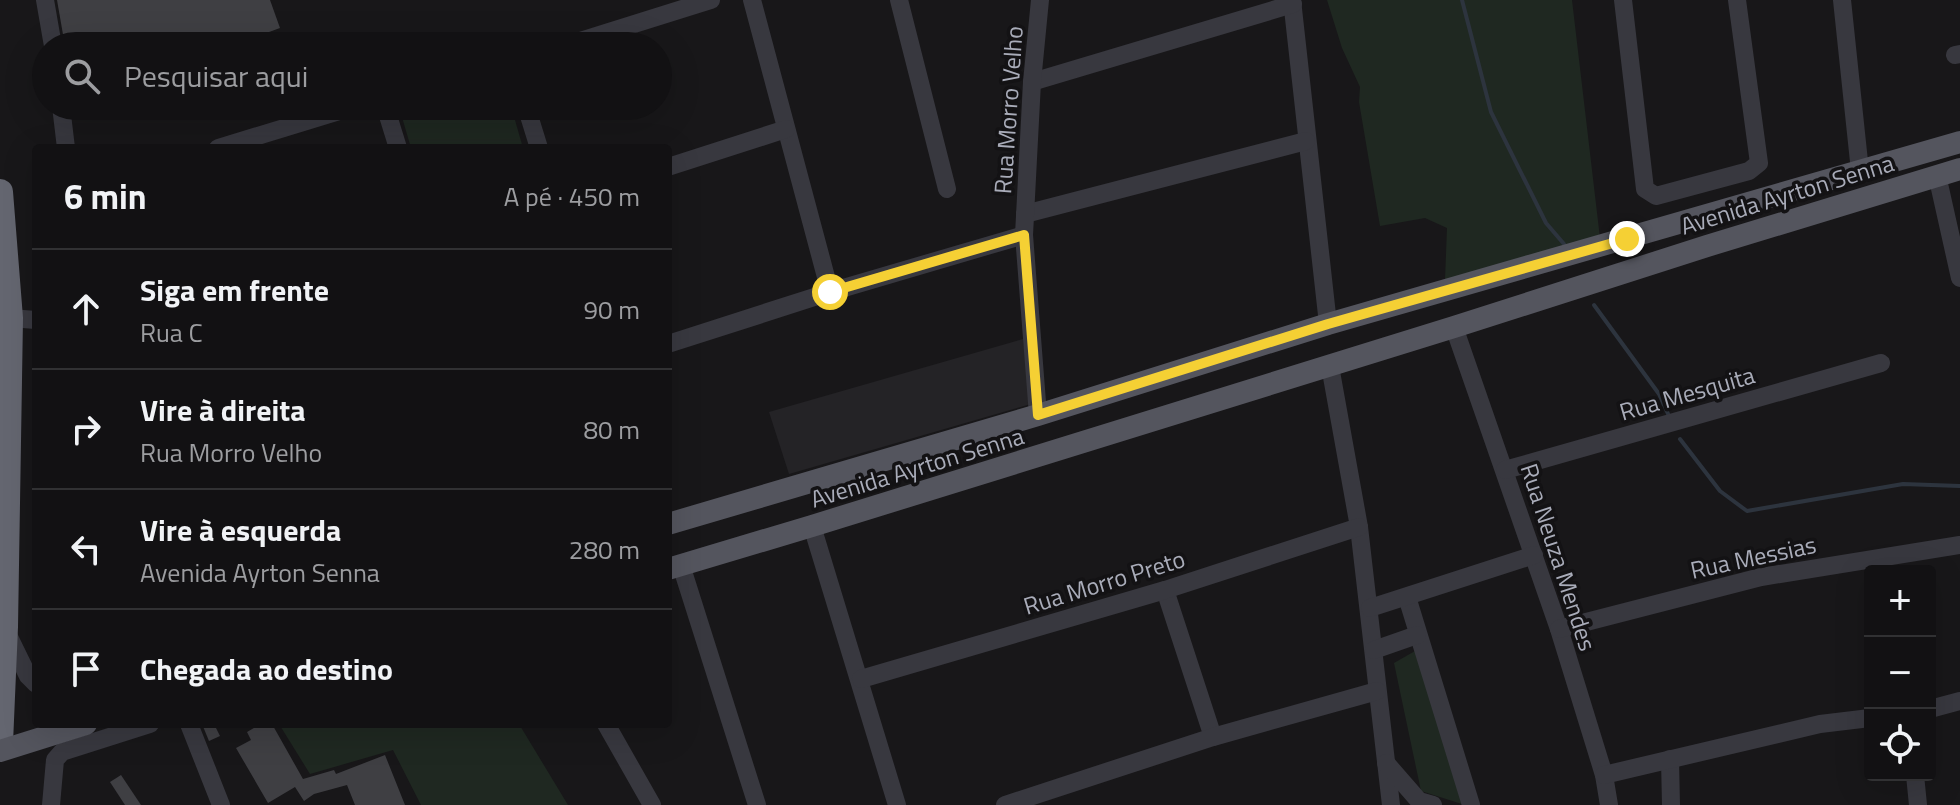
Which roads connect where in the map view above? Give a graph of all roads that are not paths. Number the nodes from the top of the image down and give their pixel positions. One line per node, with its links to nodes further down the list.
1 (45, 0): 10 (street)
2 (711, 0): 11 (street)
3 (752, 0): 17 (street)
4 (899, 0): 28 (street)
5 (1040, 0): 12 (street, Rua Morro Velho)
6 (1623, 0): 30 (street)
7 (1737, 0): 30 (street)
8 (1842, 0): 26 (street)
9 (1293, 2): 12 (street); 18 (street)
10 (51, 32)
11 (609, 32)
12 (1032, 82): 31 (street, Rua Morro Velho)
13 (63, 120): 20 (street)
14 (310, 120): 21 (street)
15 (389, 120): 22 (street)
16 (530, 120): 23 (street)
17 (786, 129): 24 (street); 35 (street)
18 (1306, 141): 31 (street); 38 (street)
19 (1960, 142): 26 (main road, Avenida Ayrton Senna)
20 (66, 144)
21 (231, 144)
22 (397, 144)
23 (538, 144)
24 (672, 166)
25 (1960, 169): 27 (main road, Avenida Ayrton Senna)
26 (1860, 171): 32 (main road, Avenida Ayrton Senna)
27 (1937, 175): 34 (street); 39 (main road, Avenida Ayrton Senna)
28 (947, 189)
29 (0, 192): 36 (highway)
30 (1670, 193): 32 (street)
31 (1025, 214): 33 (street, Rua Morro Velho)
32 (1677, 223): 38 (main road, Avenida Ayrton Senna)
33 (1024, 235): 35 (street); 43 (street, Rua Morro Velho)
34 (1960, 278)
35 (830, 292): 40 (street)
36 (10, 318): 37 (street); 56 (highway)
37 (32, 320)
38 (1328, 324): 43 (main road, Avenida Ayrton Senna)
39 (1454, 327): 42 (main road, Avenida Ayrton Senna); 44 (street, Rua Neuza Mendes)
40 (672, 343)
41 (1881, 363): 44 (street, Rua Mesquita)
42 (1330, 366): 46 (main road, Avenida Ayrton Senna); 47 (street)
43 (1038, 415): 45 (main road, Avenida Ayrton Senna)
44 (1505, 470): 49 (street, Rua Neuza Mendes)
45 (672, 523)
46 (812, 526): 50 (main road, Avenida Ayrton Senna); 58 (street)
47 (1359, 527): 51 (street, Rua Morro Preto); 53 (street)
48 (1960, 545): 54 (street, Rua Messias)
49 (1534, 555): 52 (street); 54 (street, Rua Neuza Mendes)
50 (674, 567): 80 (street)
51 (1165, 590): 58 (street, Rua Morro Preto); 69 (street)
52 (1407, 597): 53 (street); 55 (street)
53 (1370, 608): 57 (street)
54 (1559, 629): 74 (street, Rua Neuza Mendes)
55 (1417, 635): 57 (street); 84 (street)
56 (2, 636): 59 (street); 70 (highway)
57 (1374, 650): 60 (street)
58 (861, 679): 81 (street)
59 (32, 680)
60 (1377, 691): 69 (street); 73 (street)
61 (1960, 701): 62 (street)
62 (1936, 707)
63 (1864, 719): 72 (street)
64 (66, 728): 68 (street)
65 (125, 728): 68 (street)
66 (191, 728): 78 (street)
67 (608, 728): 79 (street)
68 (82, 735): 71 (main road, bridge); 76 (street)
69 (1213, 737): 82 (street)
70 (0, 743)
71 (0, 751)
72 (1670, 759): 74 (street); 86 (street)
73 (1385, 762): 77 (street); 83 (street)
74 (1604, 775): 85 (street, Rua Neuza Mendes)
75 (1916, 781): 87 (street)
76 (54, 802)
77 (1421, 804)
78 (221, 805)
79 (652, 805)
80 (757, 805)
81 (897, 805)
82 (1005, 805)
83 (1391, 805)
84 (1471, 805)
85 (1609, 805)
86 (1671, 805)
87 (1918, 805)

